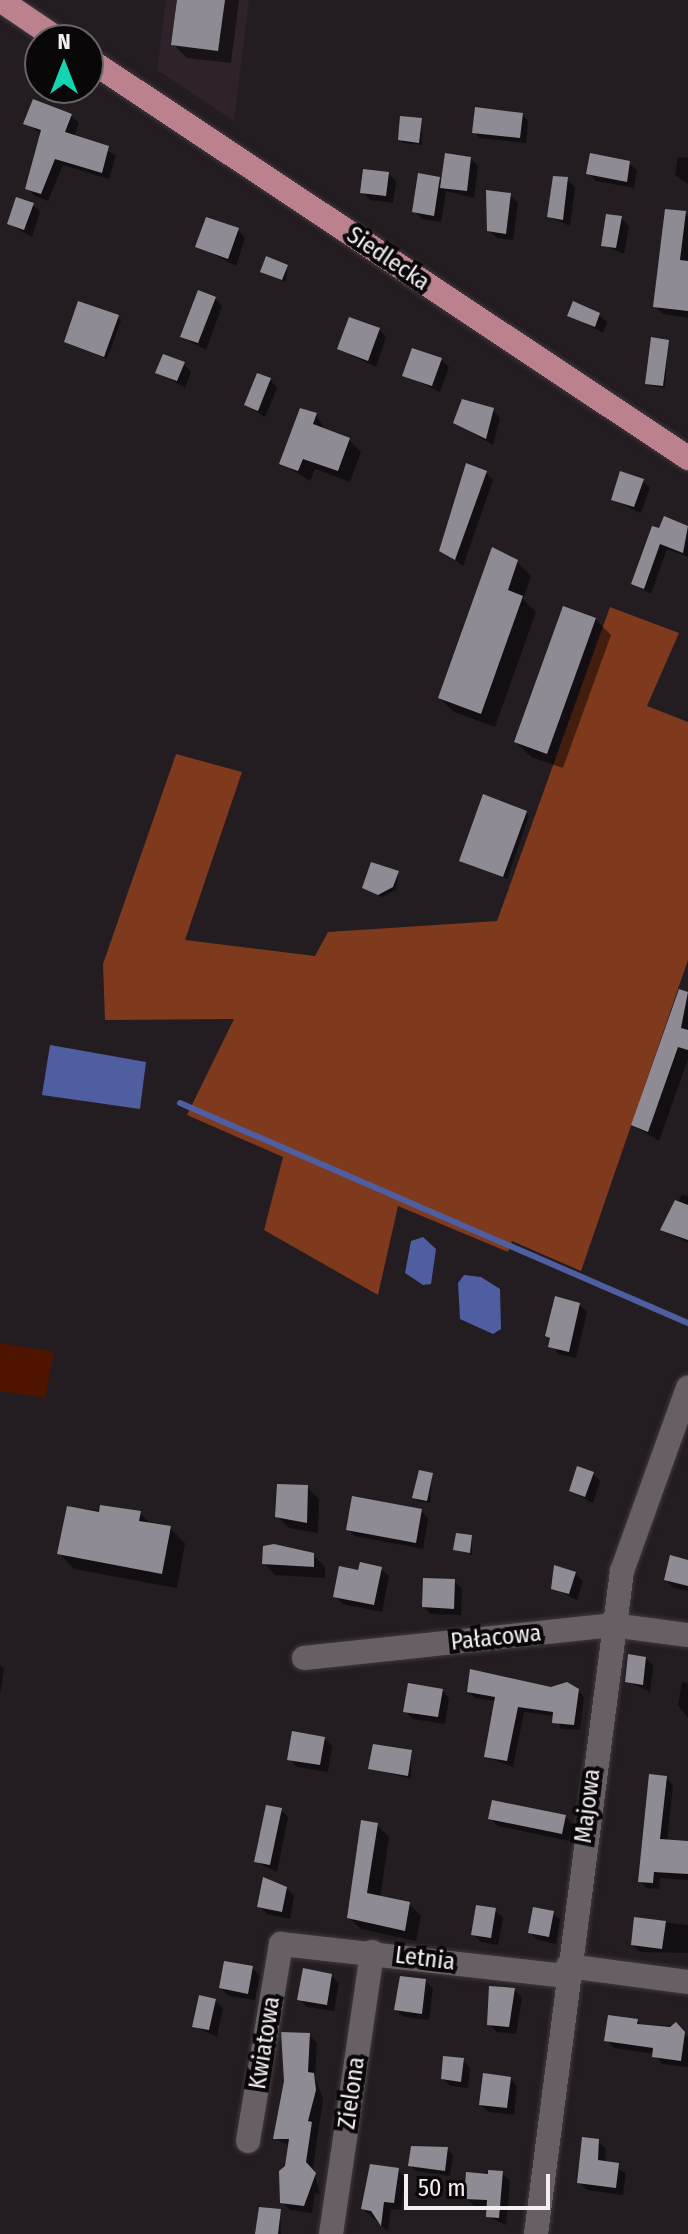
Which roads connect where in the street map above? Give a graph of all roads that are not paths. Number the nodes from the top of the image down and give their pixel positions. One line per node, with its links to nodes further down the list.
1 (0, 0): 2 (main road)
2 (35, 24)
3 (104, 70): 4 (main road, Siedlecka)
4 (688, 458)
5 (688, 1388): 6 (street, Majowa)
6 (612, 1625): 7 (street, Pałacowa); 8 (street, Pałacowa); 11 (street, Majowa)
7 (688, 1635)
8 (304, 1658)
9 (281, 1944): 10 (street, Letnia); 13 (street, Kwiatowa)
10 (372, 1952): 11 (street, Letnia); 15 (street, Zielona)
11 (568, 1971): 12 (street, Letnia); 14 (street, Majowa)
12 (688, 1982)
13 (248, 2141)
14 (543, 2233)
15 (331, 2234)

